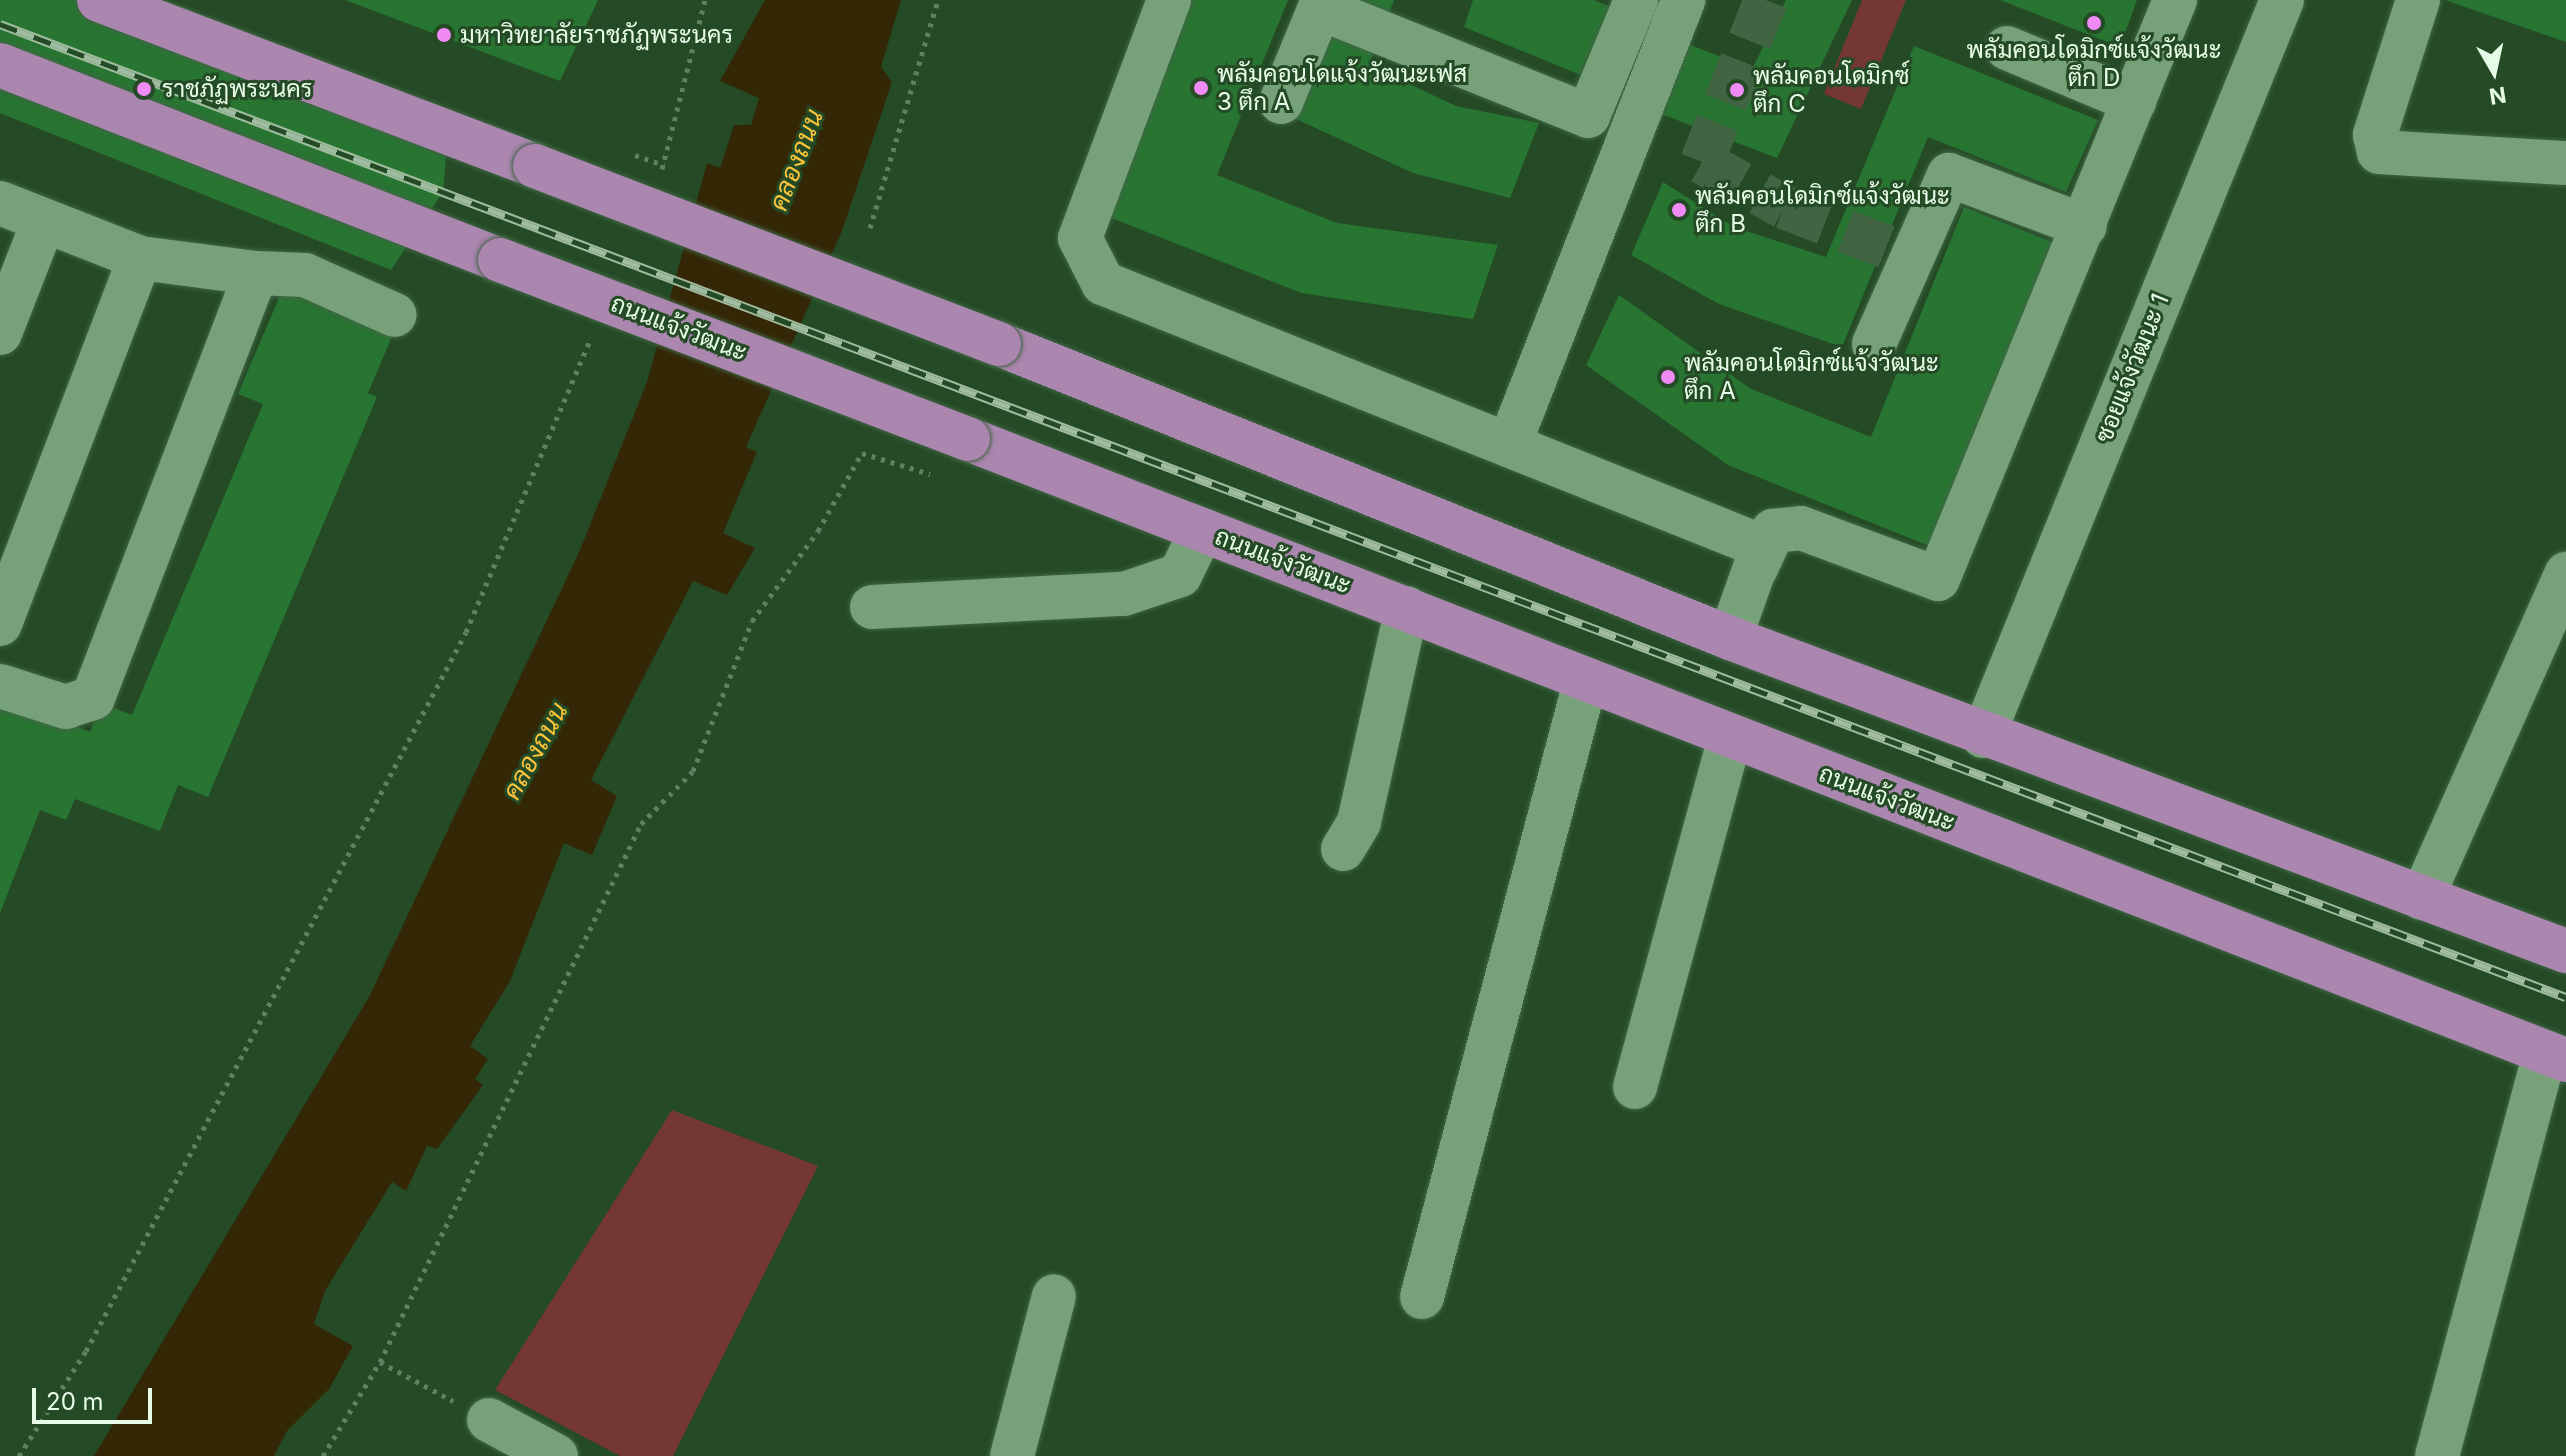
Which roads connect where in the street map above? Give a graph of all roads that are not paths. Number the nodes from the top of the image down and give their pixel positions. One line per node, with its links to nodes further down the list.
1 (99, 0): 29 (main road, bridge)
2 (1169, 0): 22 (street)
3 (1636, 0): 8 (street)
4 (1683, 0): 22 (street)
5 (2175, 0): 11 (street)
6 (2282, 0): 32 (street, ซอยแจ้งวัฒนะ 1)
7 (2418, 0): 13 (street)
8 (1321, 4): 12 (street)
9 (2007, 48): 11 (street)
10 (0, 65): 23 (main road, ถนนแจ้งวัฒนะ, bridge)
11 (2134, 101): 16 (street)
12 (1281, 102)
13 (2566, 163)
14 (0, 203): 15 (street)
15 (44, 220): 17 (street); 20 (street)
16 (2085, 226): 21 (street); 24 (street)
17 (140, 258): 18 (street); 28 (street)
18 (256, 273): 19 (street); 31 (street)
19 (395, 315)
20 (0, 333)
21 (1874, 344)
22 (1509, 445): 24 (street)
23 (1202, 530): 26 (street); 27 (main road, ถนนแจ้งวัฒนะ)
24 (1756, 568): 29 (street)
25 (2566, 574): 35 (street)
26 (872, 607)
27 (1407, 608): 30 (main road, ถนนแจ้งวัฒนะ); 34 (street)
28 (0, 624)
29 (1730, 638): 32 (main road)
30 (1586, 679): 33 (main road, ถนนแจ้งวัฒนะ); 40 (street)
31 (0, 686)
32 (1983, 736): 35 (main road)
33 (1730, 737): 37 (main road, ถนนแจ้งวัฒนะ); 38 (street)
34 (1343, 849)
35 (2422, 898): 36 (main road)
36 (2566, 951)
37 (2556, 1056): 44 (street)
38 (1635, 1087)
39 (1054, 1296): 43 (street)
40 (1422, 1297)
41 (489, 1420): 42 (street)
42 (556, 1456)
43 (1012, 1456)
44 (2437, 1456)

